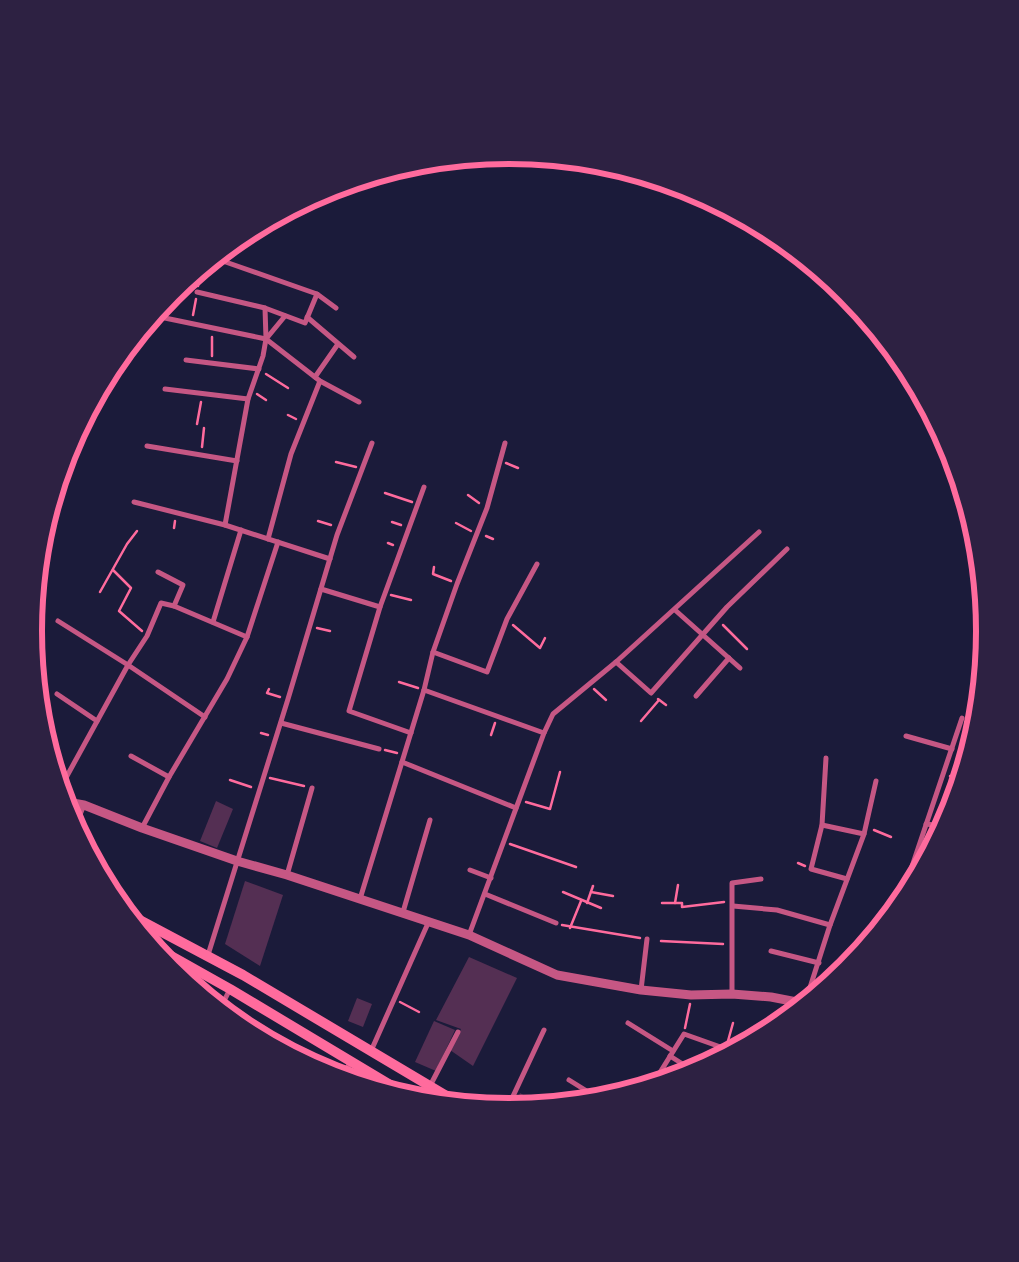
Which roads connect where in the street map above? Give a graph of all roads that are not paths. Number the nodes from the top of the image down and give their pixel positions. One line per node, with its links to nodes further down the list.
1 (224, 262): 3 (street)
2 (197, 292): 4 (street)
3 (317, 294): 5 (street); 7 (street)
4 (265, 308): 6 (street); 9 (street)
5 (336, 308)
6 (285, 316): 7 (street); 9 (street)
7 (308, 316): 10 (street)
8 (163, 318): 9 (street)
9 (266, 339): 13 (street); 14 (street)
10 (338, 344): 11 (street); 14 (street)
11 (354, 357)
12 (186, 360): 13 (street)
13 (258, 369): 17 (street)
14 (315, 377): 15 (street)
15 (320, 381): 18 (street); 28 (street)
16 (165, 389): 17 (street)
17 (248, 399): 22 (street)
18 (359, 402)
19 (372, 443): 31 (street)
20 (505, 443): 42 (street)
21 (146, 446): 22 (street)
22 (237, 461): 25 (street)
23 (424, 487): 36 (street)
24 (134, 502): 25 (street)
25 (225, 525): 26 (street)
26 (241, 530): 28 (street); 39 (street)
27 (759, 532): 37 (street)
28 (268, 539): 29 (street)
29 (278, 542): 31 (street); 41 (street)
30 (787, 549): 40 (street)
31 (330, 559): 34 (street)
32 (537, 564): 42 (street)
33 (158, 572): 35 (street)
34 (321, 589): 36 (street); 53 (street)
35 (174, 606): 39 (street); 45 (street)
36 (380, 607): 54 (street)
37 (675, 610): 40 (street); 44 (street)
38 (58, 622): 45 (street)
39 (212, 622): 41 (street)
40 (703, 634): 43 (street); 44 (street)
41 (247, 637): 50 (street)
42 (433, 652): 47 (street)
43 (729, 658): 46 (street); 49 (street)
44 (616, 662): 55 (street)
45 (128, 666): 50 (street); 52 (street)
46 (740, 668)
47 (424, 690): 54 (street); 55 (street)
48 (57, 694): 52 (street)
49 (696, 696)
50 (205, 717): 62 (street)
51 (962, 718): 58 (street)
52 (97, 721): 63 (street)
53 (281, 723): 57 (street); 76 (street)
54 (411, 733): 61 (street)
55 (544, 734): 68 (street)
56 (906, 736): 58 (street)
57 (379, 749)
58 (952, 749): 71 (street)
59 (131, 756): 62 (street)
60 (826, 758): 72 (street)
61 (402, 762): 68 (street); 84 (street)
62 (169, 777): 74 (street)
63 (66, 778)
64 (876, 781): 75 (street)
65 (312, 788): 79 (street)
66 (76, 804): 67 (street)
67 (84, 805): 69 (street); 74 (street)
68 (516, 808): 80 (street)
69 (80, 814)
70 (430, 820): 86 (street)
71 (926, 824): 73 (street); 78 (street)
72 (822, 825): 75 (street); 82 (street)
73 (934, 825)
74 (142, 828): 76 (street)
75 (864, 834): 82 (street)
76 (237, 861): 79 (street); 94 (street)
77 (470, 870): 80 (street)
78 (911, 870)
79 (287, 875): 84 (street)
80 (491, 878): 83 (street)
81 (761, 879): 85 (street)
82 (847, 879): 90 (street)
83 (485, 894): 89 (street); 91 (street)
84 (360, 900): 86 (street)
85 (733, 904): 90 (street); 100 (street)
86 (403, 912): 87 (street)
87 (429, 922): 91 (street); 107 (street)
88 (145, 923): 94 (main road)
89 (556, 923)
90 (830, 925): 96 (street)
91 (469, 935): 99 (street)
92 (647, 939): 99 (street)
93 (771, 951): 96 (street)
94 (208, 955): 107 (main road)
95 (177, 959): 97 (main road)
96 (819, 962): 98 (street)
97 (230, 988): 101 (street); 109 (main road)
98 (810, 988)
99 (641, 990): 100 (street)
100 (732, 994): 102 (street)
101 (224, 1000)
102 (794, 1001)
103 (628, 1023): 108 (street)
104 (544, 1030): 118 (street)
105 (458, 1032): 115 (street)
106 (721, 1047): 108 (street)
107 (371, 1051): 115 (main road)
108 (672, 1054): 110 (street); 112 (street)
109 (351, 1061): 111 (street); 113 (main road)
110 (684, 1064)
111 (347, 1068)
112 (660, 1073)
113 (382, 1080)
114 (569, 1080): 116 (street)
115 (430, 1087): 117 (main road)
116 (587, 1091)
117 (440, 1093)
118 (512, 1098)

